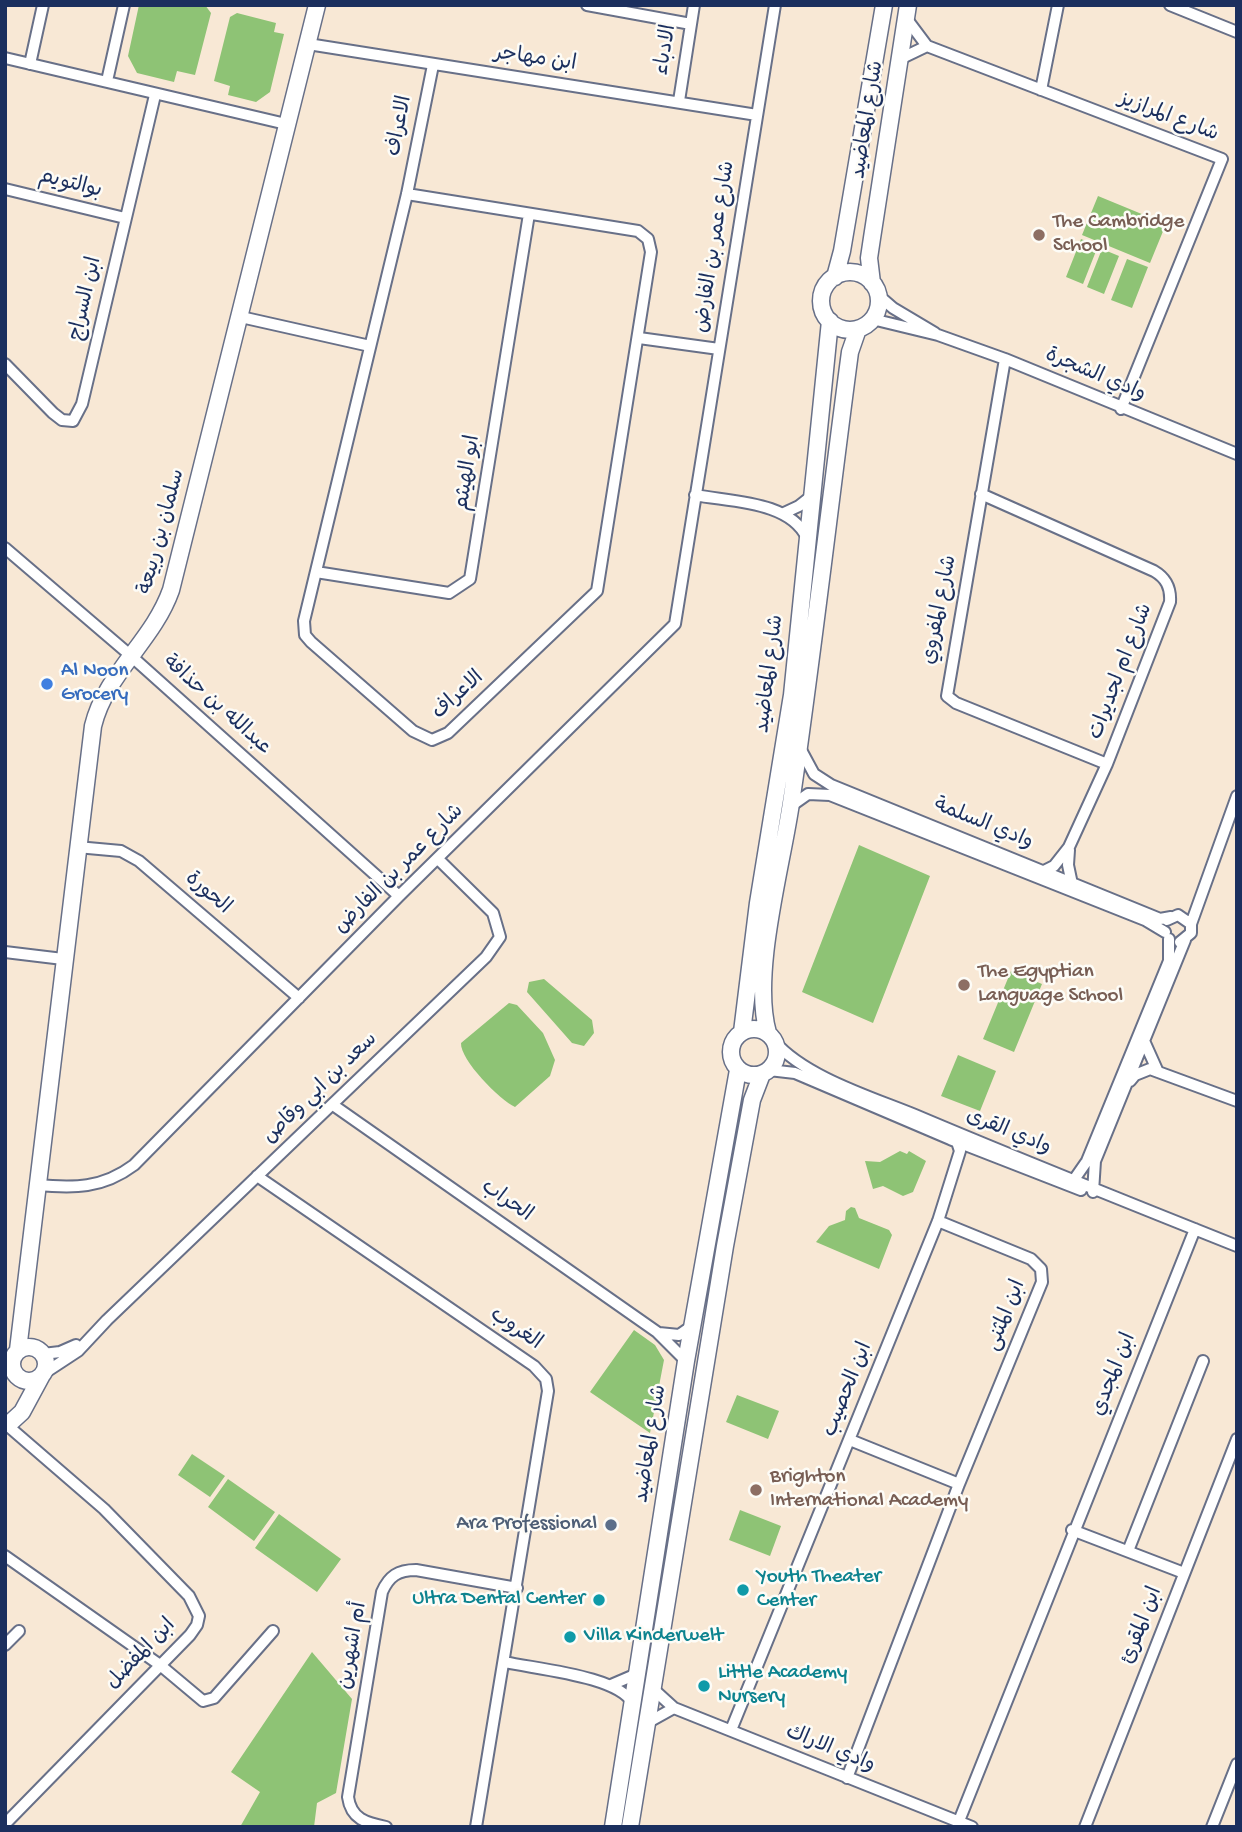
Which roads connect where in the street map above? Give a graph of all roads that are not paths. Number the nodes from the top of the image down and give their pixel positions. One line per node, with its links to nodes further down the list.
1 (43, 5): 17 (street)
2 (124, 5): 19 (street)
3 (317, 5): 13 (street, سلمان بن ربيعة)
4 (587, 5): 11 (street)
5 (694, 5): 11 (street, الادباء)
6 (775, 5): 23 (street, شارع عمر بن الفارض)
7 (884, 5): 29 (street, شارع المعاضيد)
8 (1058, 5): 20 (street)
9 (1170, 5): 12 (street)
10 (907, 11): 14 (street); 16 (street, شارع المعاضيد)
11 (691, 24): 22 (street, الادباء)
12 (1237, 32)
13 (308, 44): 18 (street, ابن مهاجر); 24 (street, سلمان بن ربيعة)
14 (927, 46): 16 (street); 20 (street, شارع المرازيز)
15 (5, 58): 17 (street)
16 (900, 59): 30 (street, شارع المعاضيد)
17 (30, 64): 19 (street)
18 (433, 65): 22 (street, ابن مهاجر); 26 (street, الاعراف)
19 (107, 81): 21 (street)
20 (1041, 90): 41 (street, شارع المرازيز)
21 (155, 95): 24 (street); 28 (street, ابن السراج)
22 (679, 101): 23 (street, ابن مهاجر)
23 (757, 115): 38 (street, شارع عمر بن الفارض)
24 (286, 124): 31 (street, سلمان بن ربيعة)
25 (5, 188): 28 (street, بوالتويم)
26 (407, 194): 27 (street, الاعراف); 37 (street, الاعراف)
27 (529, 214): 36 (street, الاعراف); 49 (street, ابو الهيثم)
28 (125, 218): 40 (street, ابن السراج)
29 (835, 276): 30 (street); 33 (street)
30 (875, 289): 32 (street); 35 (street, وادي الشجرة)
31 (241, 317): 37 (street); 50 (street, سلمان بن ربيعة)
32 (872, 319): 34 (street); 35 (street, وادي الشجرة)
33 (830, 321): 34 (street); 45 (street, شارع المعاضيد)
34 (858, 329): 51 (street, شارع المعاضيد)
35 (938, 335): 39 (street, وادي الشجرة)
36 (639, 338): 38 (street); 49 (street, الاعراف)
37 (370, 346): 49 (street, الاعراف)
38 (719, 349): 44 (street, شارع عمر بن الفارض)
39 (1005, 359): 41 (street, وادي الشجرة); 43 (street, شارع المفروي)
40 (5, 364)
41 (1122, 409): 42 (street, وادي الشجرة)
42 (1237, 454)
43 (981, 494): 52 (street, شارع المفروي); 52 (street, شارع ام لجديرات)
44 (695, 495): 46 (street); 57 (street, شارع عمر بن الفارض)
45 (813, 495): 46 (street); 47 (street, شارع المعاضيد)
46 (784, 513): 47 (street)
47 (808, 540): 69 (street, شارع المعاضيد)
48 (5, 548): 50 (street, عبدالله بن حذافة)
49 (316, 572)
50 (130, 655): 55 (street, سلمان بن ربيعة); 61 (street, عبدالله بن حذافة)
51 (799, 744): 54 (street, شارع المعاضيد); 59 (street, وادي السلمة)
52 (1107, 764): 56 (street, شارع ام لجديرات)
53 (1237, 796): 58 (street)
54 (791, 806): 64 (street, وادي السلمة); 70 (street, شارع المعاضيد)
55 (77, 847): 67 (street, سلمان بن ربيعة); 68 (street, الحورة)
56 (1069, 848): 59 (street); 60 (street)
57 (438, 859): 61 (street, شارع عمر بن الفارض); 77 (street, سعد بن ابي وقاص)
58 (1212, 859): 62 (street); 63 (street)
59 (1044, 871): 60 (street, وادي السلمة)
60 (1072, 884): 62 (street, وادي السلمة)
61 (399, 896): 68 (street, شارع عمر بن الفارض)
62 (1175, 916): 63 (street); 64 (street)
63 (1191, 924): 65 (street)
64 (1167, 935): 65 (street); 82 (street)
65 (1185, 940): 71 (street)
66 (5, 952): 67 (street)
67 (63, 959): 83 (street, سلمان بن ربيعة)
68 (299, 998): 83 (street, شارع عمر بن الفارض)
69 (742, 1032): 70 (street); 72 (street)
70 (771, 1037): 73 (street); 82 (street, وادي القرى)
71 (1145, 1041): 74 (street); 75 (street)
72 (738, 1070): 73 (street); 90 (street, شارع المعاضيد)
73 (766, 1072): 78 (street, وادي القرى); 115 (street, شارع المعاضيد)
74 (1158, 1072): 75 (street); 76 (street)
75 (1129, 1083): 84 (street)
76 (1237, 1101)
77 (333, 1105): 80 (street, سعد بن ابي وقاص); 91 (street, الحراب)
78 (950, 1139): 79 (street, وادي القرى); 81 (street, ابن الحصيب)
79 (984, 1153): 81 (street, ابن الحصيب); 82 (street, وادي القرى)
80 (257, 1176): 92 (street, سعد بن ابي وقاص); 107 (street, الغروب)
81 (953, 1181): 85 (street, ابن الحصيب)
82 (1072, 1182): 84 (street, وادي القرى)
83 (36, 1185): 89 (street, سلمان بن ربيعة)
84 (1094, 1191): 86 (street, وادي القرى)
85 (938, 1221): 101 (street, ابن الحصيب); 102 (street, ابن المثنى)
86 (1194, 1232): 87 (street, وادي القرى); 88 (street, وادي القرى); 103 (street, ابن المجدي)
87 (1237, 1246)
88 (1237, 1252)
89 (25, 1309): 93 (street, سلمان بن ربيعة); 94 (street, سلمان بن ربيعة)
90 (693, 1324): 91 (street); 95 (street, شارع المعاضيد)
91 (657, 1332): 95 (street, الحراب)
92 (90, 1337): 93 (street); 97 (street, سعد بن ابي وقاص)
93 (39, 1352): 94 (street); 97 (street)
94 (12, 1356): 98 (street)
95 (686, 1361): 113 (street, شارع المعاضيد)
96 (1203, 1361): 104 (street)
97 (42, 1374): 98 (street); 99 (street)
98 (14, 1376): 99 (street)
99 (8, 1426): 112 (street, ابن المفضل)
100 (1237, 1439): 106 (street, ابن المقرئ)
101 (850, 1440): 102 (street); 119 (street, ابن الحصيب)
102 (959, 1484): 121 (street, ابن المثنى)
103 (1072, 1530): 104 (street); 122 (street, ابن المجدي)
104 (1128, 1551): 106 (street)
105 (5, 1556): 112 (street)
106 (1184, 1573): 129 (street, ابن المقرئ)
107 (517, 1588): 111 (street, الغروب); 124 (street, أم اشهرين)
108 (19, 1631): 110 (street)
109 (273, 1631): 112 (street)
110 (5, 1645)
111 (505, 1662): 114 (street); 125 (street, الغروب)
112 (160, 1665): 123 (street, ابن المفضل)
113 (638, 1670): 114 (street); 116 (street, شارع المعاضيد)
114 (611, 1685): 116 (street)
115 (652, 1688): 117 (street, وادي الاراك); 118 (street, شارع المعاضيد)
116 (633, 1704): 126 (street, شارع المعاضيد)
117 (674, 1708): 118 (street); 119 (street, وادي الاراك)
118 (647, 1723): 127 (street, شارع المعاضيد)
119 (731, 1730): 121 (street, وادي الاراك)
120 (1237, 1764): 130 (street)
121 (847, 1778): 122 (street, وادي الاراك)
122 (959, 1821): 128 (street, وادي الاراك)
123 (8, 1823)
124 (386, 1827)
125 (476, 1827)
126 (613, 1827)
127 (630, 1827)
128 (972, 1827)
129 (1085, 1827)
130 (1212, 1827)

